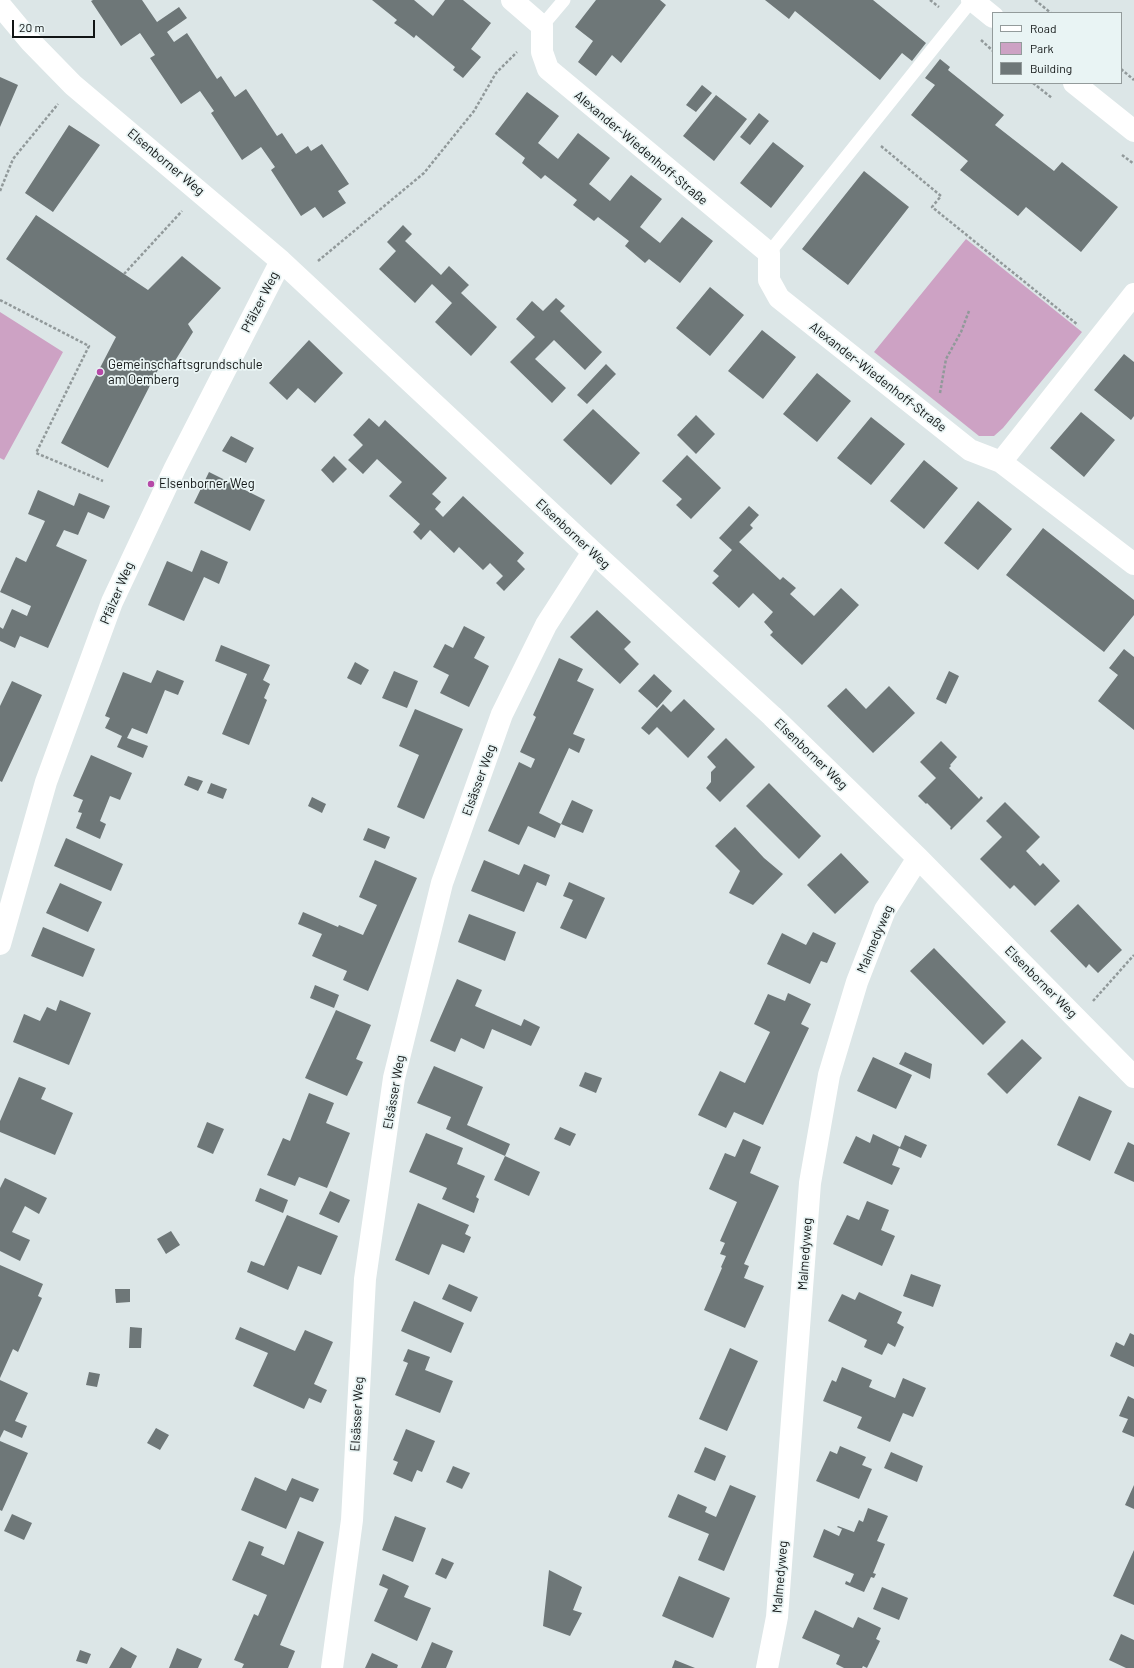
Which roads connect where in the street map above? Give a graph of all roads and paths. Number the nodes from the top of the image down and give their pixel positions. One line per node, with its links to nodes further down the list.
1 (512, 0): 8 (street)
2 (564, 0): 8 (lane)
3 (972, 0): 7 (street); 14 (lane)
4 (1035, 0): 6 (path)
5 (0, 5): 12 (street, Elsenborner Weg)
6 (1050, 12)
7 (992, 16)
8 (542, 26): 17 (street, Alexander-Wiedenhoff-Straße); 18 (path)
9 (1122, 70): 10 (path)
10 (1134, 80)
11 (1075, 84): 13 (street)
12 (73, 85): 15 (path); 16 (street, Elsenborner Weg)
13 (1134, 132)
14 (865, 133): 17 (lane); 24 (path)
15 (0, 191)
16 (200, 191): 19 (street, Elsenborner Weg); 20 (path)
17 (769, 253): 25 (street, Alexander-Wiedenhoff-Straße)
18 (313, 256)
19 (281, 261): 28 (street, Elsenborner Weg); 31 (street, Pfälzer Weg)
20 (124, 274)
21 (1134, 294): 26 (street)
22 (0, 300): 27 (path)
23 (969, 311): 25 (path)
24 (1064, 314)
25 (926, 415): 26 (street, Alexander-Wiedenhoff-Straße)
26 (1001, 462): 29 (street, Alexander-Wiedenhoff-Straße)
27 (103, 481)
28 (593, 552): 30 (street, Elsenborner Weg); 35 (street, Elsässer Weg)
29 (1134, 564)
30 (918, 858): 33 (street, Elsenborner Weg); 36 (street, Malmedyweg)
31 (0, 944)
32 (1134, 955): 33 (path)
33 (1077, 1018): 34 (street, Elsenborner Weg)
34 (1134, 1077)
35 (332, 1668)
36 (767, 1668)

